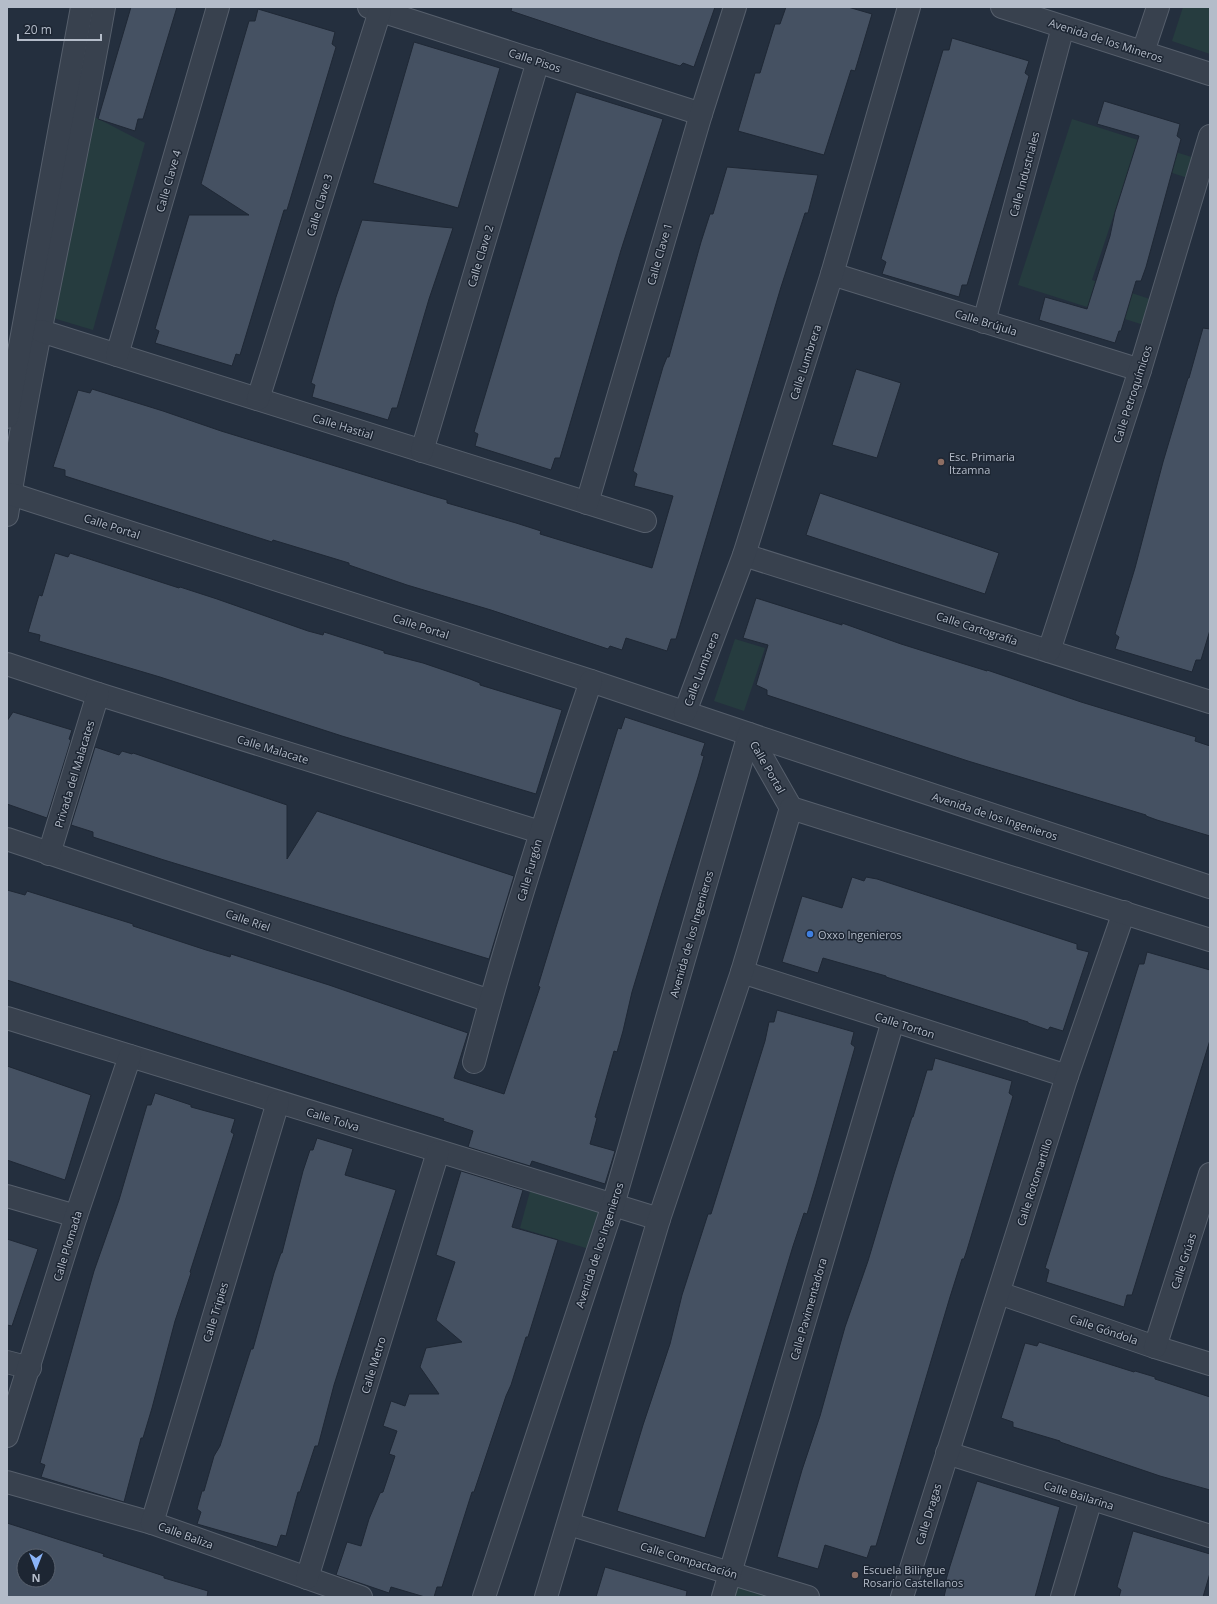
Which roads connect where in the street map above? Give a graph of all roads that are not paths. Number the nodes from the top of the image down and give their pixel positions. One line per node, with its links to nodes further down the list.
1 (82, 7): 21 (street)
2 (104, 7): 17 (street)
3 (218, 7): 18 (street, Calle Clave 4)
4 (735, 7): 13 (street, Calle Clave 1)
5 (909, 7): 15 (street, Calle Lumbrera)
6 (1002, 7): 9 (street, Avenida de los Mineros)
7 (1158, 7): 10 (street)
8 (375, 9): 11 (street, Calle Pisos); 20 (street, Calle Clave 3)
9 (1063, 27): 10 (street, Avenida de los Mineros); 16 (street, Calle Industriales)
10 (1143, 52): 12 (street, Avenida de los Mineros)
11 (538, 61): 13 (street, Calle Pisos); 22 (street, Calle Clave 2)
12 (1210, 74)
13 (700, 114): 24 (street, Calle Clave 1)
14 (1210, 136): 19 (street, Calle Petroquímicos)
15 (832, 274): 16 (street, Calle Brújula); 27 (street, Calle Lumbrera)
16 (984, 322): 19 (street, Calle Brújula)
17 (41, 331): 18 (street, Calle Hastial); 23 (street)
18 (118, 355): 20 (street, Calle Hastial)
19 (1140, 370): 28 (street, Calle Petroquímicos)
20 (258, 399): 22 (street, Calle Hastial)
21 (7, 417)
22 (422, 451): 24 (street, Calle Hastial)
23 (10, 494): 25 (street); 30 (street, Calle Portal)
24 (586, 503): 26 (street, Calle Hastial)
25 (7, 515)
26 (645, 521)
27 (744, 555): 28 (street, Calle Cartografía); 33 (street, Calle Lumbrera)
28 (1049, 651): 32 (street, Calle Cartografía)
29 (7, 664): 31 (street, Calle Malacate)
30 (591, 681): 33 (street, Calle Portal); 36 (street, Calle Furgón)
31 (98, 694): 36 (street, Calle Malacate); 38 (street, Privada del Malacates)
32 (1208, 696)
33 (685, 712): 34 (street, Calle Portal)
34 (749, 734): 35 (street, Calle Portal); 39 (street, Avenida de los Ingenieros); 53 (street, Avenida de los Ingenieros)
35 (791, 808): 40 (street); 42 (street)
36 (540, 832): 43 (street, Calle Furgón)
37 (7, 839): 38 (street, Calle Riel)
38 (49, 854): 43 (street, Calle Riel)
39 (1210, 887)
40 (1124, 912): 41 (street); 48 (street, Calle Rotomartillo)
41 (1210, 940)
42 (742, 972): 45 (street, Calle Torton); 55 (street)
43 (490, 1002): 47 (street, Calle Furgón)
44 (7, 1018): 46 (street, Calle Tolva)
45 (893, 1021): 48 (street, Calle Torton); 68 (street, Calle Pavimentadora)
46 (130, 1056): 49 (street, Calle Tolva); 54 (street, Calle Plomada)
47 (474, 1062)
48 (1067, 1076): 56 (street, Calle Rotomartillo)
49 (278, 1102): 50 (street, Calle Tolva); 65 (street, Calle Tripies)
50 (438, 1152): 53 (street, Calle Tolva); 69 (street, Calle Metro)
51 (1210, 1174): 57 (street, Calle Grúas)
52 (7, 1196): 54 (street)
53 (613, 1205): 55 (street, Calle Tolva); 71 (street, Avenida de los Ingenieros)
54 (76, 1216): 60 (street, Calle Plomada)
55 (659, 1219): 66 (street)
56 (999, 1293): 57 (street, Calle Góndola); 62 (street, Calle Rotomartillo)
57 (1155, 1347): 59 (street, Calle Góndola)
58 (7, 1362): 60 (street)
59 (1210, 1364)
60 (30, 1368): 61 (street, Calle Plomada)
61 (7, 1436)
62 (947, 1454): 64 (street, Calle Bailarina); 75 (street, Calle Dragas)
63 (7, 1482): 65 (street, Calle Baliza)
64 (1091, 1499): 67 (street, Calle Bailarina); 76 (street)
65 (152, 1523): 69 (street, Calle Baliza)
66 (569, 1524): 68 (street, Calle Compactación); 72 (street)
67 (1210, 1536)
68 (730, 1573): 73 (street, Calle Pavimentadora); 74 (street, Calle Compactación)
69 (307, 1578): 70 (street, Calle Baliza)
70 (361, 1597)
71 (484, 1597)
72 (546, 1597)
73 (723, 1597)
74 (808, 1597)
75 (902, 1597)
76 (1062, 1597)

